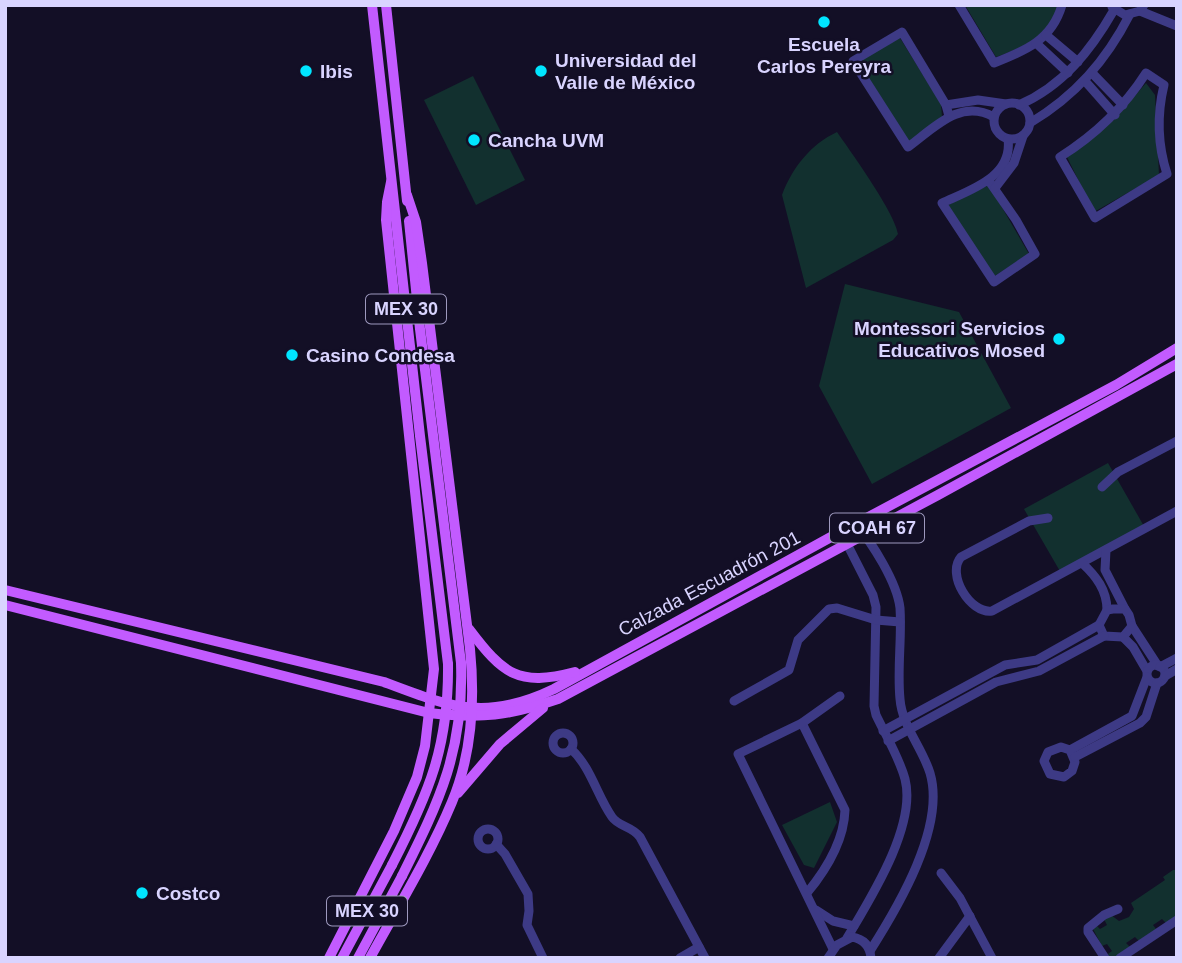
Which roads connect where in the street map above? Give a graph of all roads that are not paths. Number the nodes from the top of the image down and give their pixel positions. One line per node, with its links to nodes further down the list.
1 (372, 5): 28 (main road, MEX 30)
2 (386, 5): 30 (main road, MEX 30)
3 (959, 5): 10 (street)
4 (1062, 5): 9 (street)
5 (1112, 7): 7 (street); 11 (street)
6 (1142, 8): 7 (street); 8 (street)
7 (1130, 15): 13 (street)
8 (1176, 25)
9 (1046, 34): 10 (street); 11 (street)
10 (1036, 44): 12 (street)
11 (1078, 62): 12 (street)
12 (1068, 73): 17 (street)
13 (1092, 73): 14 (street); 19 (street)
14 (1085, 81): 21 (street); 24 (street)
15 (978, 100): 16 (street); 18 (street); 20 (street)
16 (1006, 104): 17 (street); 23 (street)
17 (1019, 104): 24 (street)
18 (946, 105): 22 (street); 22 (street)
19 (1123, 105): 21 (street); 21 (street)
20 (976, 110): 22 (street); 23 (street)
21 (1115, 114)
22 (949, 116)
23 (994, 117): 26 (street)
24 (1030, 123): 25 (street)
25 (1023, 136): 26 (street); 27 (street)
26 (1007, 139): 27 (street)
27 (1010, 161): 29 (street)
28 (391, 182): 58 (main road); 94 (main road, MEX 30, bridge)
29 (992, 184): 29 (street)
30 (407, 195): 51 (main road); 95 (main road, MEX 30, bridge)
31 (1177, 348): 37 (main road, Calzada Escuadrón 201 / COAH 67)
32 (1177, 364): 39 (main road, Calzada Escuadrón 201 / COAH 67)
33 (1177, 441): 34 (street)
34 (1102, 487)
35 (1177, 511): 41 (street)
36 (1048, 518): 42 (street)
37 (856, 524): 38 (main road, Calzada Escuadrón 201 / COAH 67); 39 (street)
38 (841, 532): 40 (street); 55 (main road, Calzada Escuadrón 201 / COAH 67)
39 (865, 535): 40 (main road, Calzada Escuadrón 201 / COAH 67); 48 (street)
40 (847, 544): 47 (street); 64 (main road, Calzada Escuadrón 201 / COAH 67)
41 (1106, 550): 42 (street); 45 (street)
42 (1082, 563): 46 (street)
43 (5, 590): 62 (main road, COAH 67)
44 (5, 605): 67 (main road, COAH 67)
45 (1125, 609): 46 (street); 50 (street)
46 (1107, 610): 49 (street)
47 (876, 620): 48 (street); 66 (street); 75 (street)
48 (900, 622): 71 (street)
49 (1099, 625): 52 (street); 71 (street)
50 (1132, 626): 53 (street); 57 (street)
51 (467, 628): 55 (main road); 60 (main road)
52 (1104, 636): 53 (street); 74 (street)
53 (1123, 637): 59 (street)
54 (1177, 658): 57 (street)
55 (588, 668): 70 (main road, Calzada Escuadrón 201 / COAH 67)
56 (1177, 669): 57 (street)
57 (1161, 670): 59 (street); 61 (street)
58 (434, 671): 60 (main road); 62 (main road); 65 (main road)
59 (1147, 674): 61 (street); 61 (street)
60 (473, 678): 70 (main road)
61 (1157, 683)
62 (408, 691): 65 (main road, COAH 67); 67 (main road)
63 (840, 696): 72 (street)
64 (558, 699): 70 (main road, Calzada Escuadrón 201 / COAH 67); 80 (main road)
65 (431, 701): 69 (main road); 70 (main road, Calzada Escuadrón 201 / COAH 67)
66 (734, 701)
67 (403, 706): 68 (main road, COAH 67)
68 (415, 709): 69 (main road, COAH 67); 73 (main road)
69 (429, 713): 70 (main road, Calzada Escuadrón 201 / COAH 67); 73 (main road)
70 (472, 713): 79 (main road)
71 (904, 720): 74 (street); 75 (street)
72 (803, 723): 83 (street); 83 (street)
73 (427, 730): 77 (main road)
74 (909, 730): 76 (street); 92 (street)
75 (883, 732): 76 (street)
76 (888, 741): 88 (street)
77 (425, 746): 79 (main road); 93 (main road)
78 (571, 749): 90 (street)
79 (465, 754): 80 (main road)
80 (453, 801): 96 (main road)
81 (496, 844): 97 (street)
82 (941, 873): 86 (street)
83 (807, 894): 84 (street)
84 (815, 909): 88 (street); 91 (street)
85 (1118, 909): 102 (street)
86 (970, 916): 100 (street); 101 (street)
87 (1177, 921): 103 (street)
88 (854, 926): 89 (street)
89 (846, 939): 91 (street); 92 (street)
90 (699, 947): 98 (street); 99 (street)
91 (831, 953)
92 (870, 954)
93 (329, 958)
94 (342, 958)
95 (358, 958)
96 (370, 958)
97 (543, 958)
98 (680, 958)
99 (705, 958)
100 (939, 958)
101 (992, 958)
102 (1105, 958)
103 (1120, 958)

